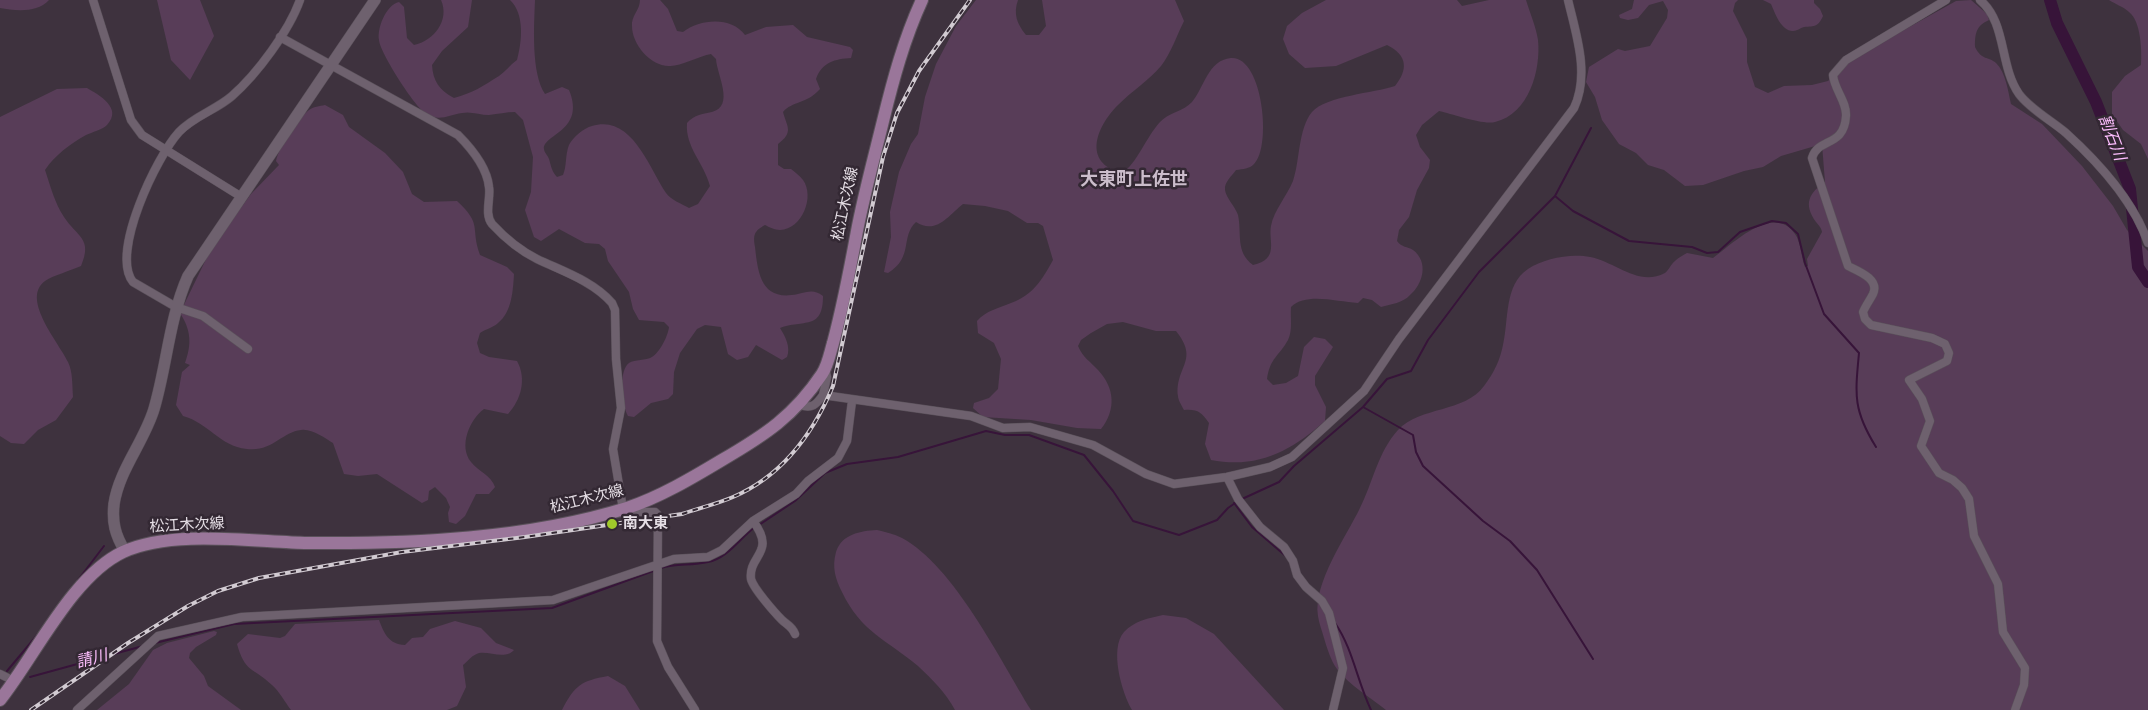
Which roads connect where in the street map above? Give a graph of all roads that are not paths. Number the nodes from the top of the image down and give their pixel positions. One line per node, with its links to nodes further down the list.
1 (93, 0): 10 (street)
2 (300, 0): 8 (street)
3 (375, 0): 9 (street)
4 (922, 0): 15 (main road, 松江木次線)
5 (1568, 0): 19 (street)
6 (1946, 0): 31 (street)
7 (1980, 0): 12 (street)
8 (280, 37): 9 (street); 10 (street)
9 (330, 65): 11 (street); 20 (street)
10 (165, 151): 11 (street); 13 (street)
11 (240, 196): 13 (street)
12 (2148, 243)
13 (176, 308): 14 (street); 22 (street)
14 (248, 349)
15 (825, 369): 16 (street); 18 (main road, 松江木次線)
16 (823, 395): 17 (street); 18 (street)
17 (852, 401): 19 (street); 21 (street)
18 (800, 405): 20 (main road, 松江木次線)
19 (1227, 477): 30 (street)
20 (626, 508): 22 (main road, 松江木次線); 23 (street)
21 (755, 525): 23 (street); 24 (street)
22 (125, 551): 26 (main road, 松江木次線)
23 (658, 568): 28 (street); 29 (street)
24 (795, 634)
25 (0, 674): 26 (street)
26 (14, 681): 27 (main road, 松江木次線)
27 (0, 700)
28 (77, 710)
29 (695, 710)
30 (1333, 710)
31 (2015, 710)

